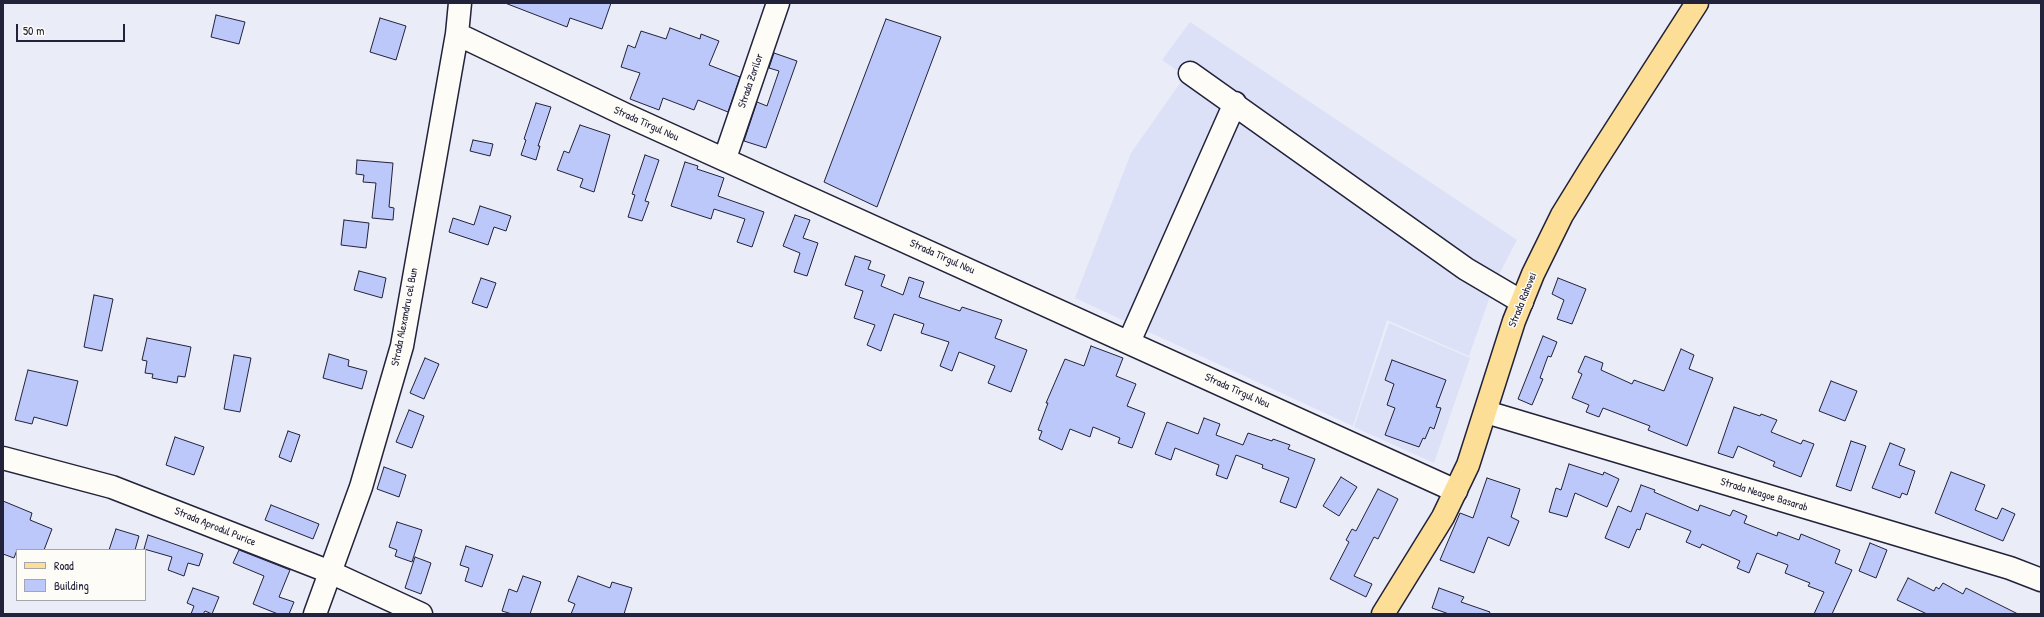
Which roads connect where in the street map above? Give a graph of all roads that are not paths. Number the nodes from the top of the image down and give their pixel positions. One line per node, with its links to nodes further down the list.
1 (460, 3): 4 (street)
2 (778, 3): 7 (street, Strada Zorilor)
3 (1697, 3): 8 (main road, Strada Rahovei)
4 (457, 34): 7 (street, Strada Tîrgul Nou); 13 (street, Strada Alexandru cel Bun)
5 (1190, 73): 6 (street)
6 (1235, 103): 8 (street); 9 (street)
7 (725, 158): 9 (street, Strada Tîrgul Nou)
8 (1522, 302): 10 (main road, Strada Rahovei)
9 (1129, 342): 12 (street, Strada Tîrgul Nou)
10 (1486, 412): 12 (main road, Strada Rahovei); 14 (street, Strada Neagoe Basarab)
11 (3, 458): 13 (street, Strada Aprodul Purice)
12 (1456, 490): 17 (main road, Strada Rahovei)
13 (330, 572): 15 (street, Strada Alexandru cel Bun); 16 (street, Strada Aprodul Purice)
14 (2041, 580)
15 (315, 614)
16 (421, 614)
17 (1383, 614)

